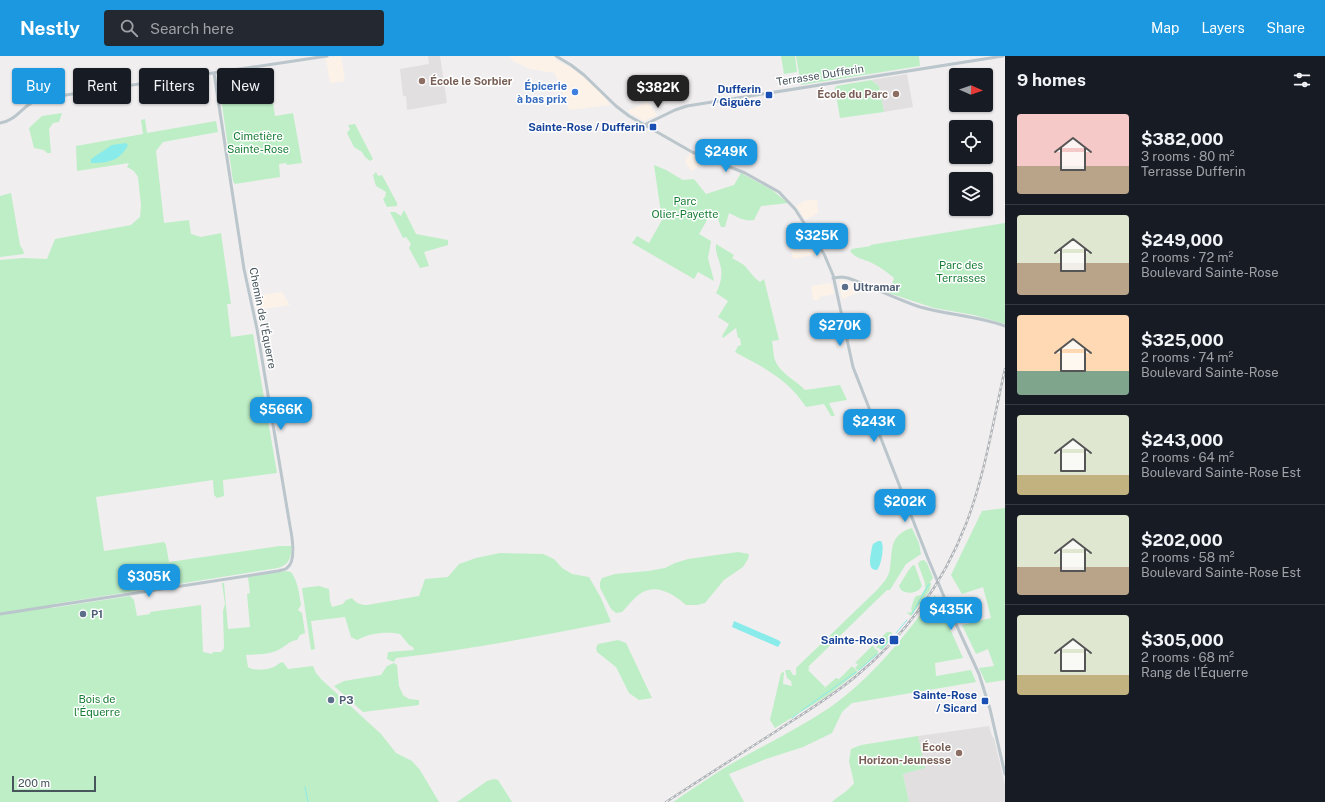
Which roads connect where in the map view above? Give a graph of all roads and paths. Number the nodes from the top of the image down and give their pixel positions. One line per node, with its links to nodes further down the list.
1 (327, 56): 4 (street)
2 (556, 56): 6 (street)
3 (1003, 56): 6 (street, Terrasse Dufferin)
4 (214, 73): 5 (street); 9 (street, Chemin de l'Équerre)
5 (0, 124)
6 (644, 125): 7 (street)
7 (833, 278): 8 (street); 10 (street)
8 (1005, 326)
9 (0, 614)
10 (1005, 774)

